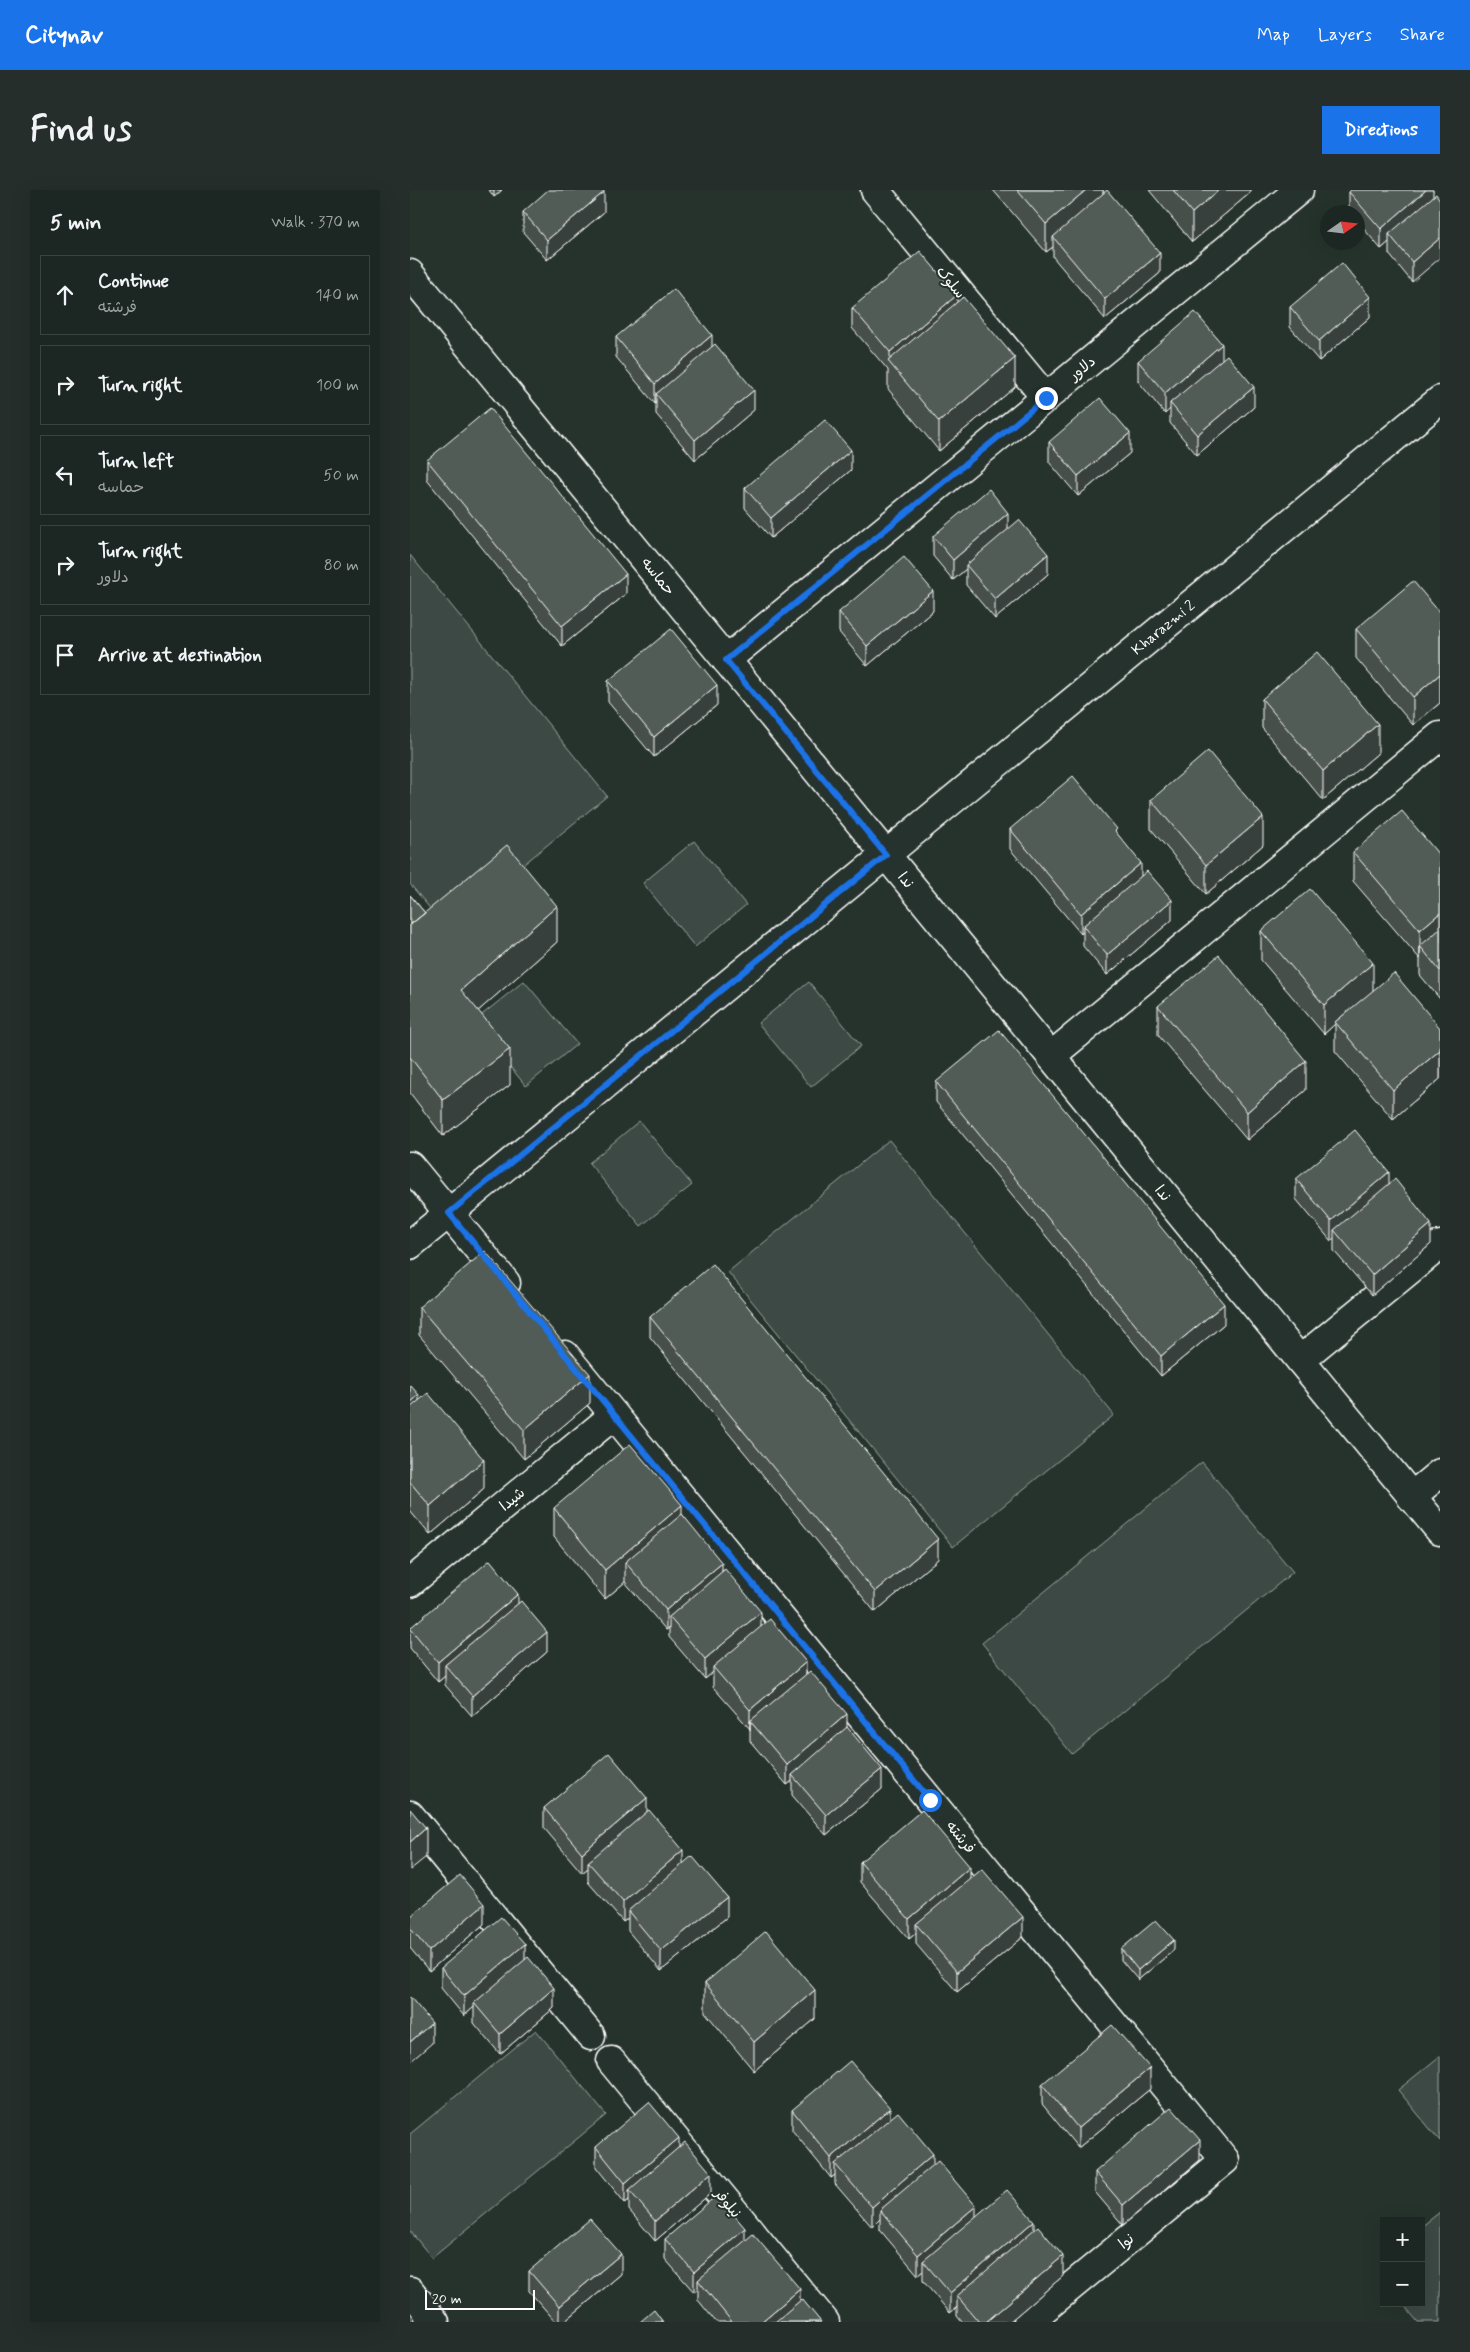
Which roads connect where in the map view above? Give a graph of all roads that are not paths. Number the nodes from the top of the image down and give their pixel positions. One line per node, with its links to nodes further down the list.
1 (876, 190): 4 (street, سلوک)
2 (1283, 195): 4 (street, دلاور)
3 (410, 274): 6 (street, حماسه)
4 (1046, 398): 6 (street, دلاور)
5 (1440, 400): 8 (street, Kharazmi 2)
6 (726, 660): 8 (street, حماسه)
7 (1440, 736): 9 (street)
8 (886, 855): 9 (street, ندا); 11 (street, Kharazmi 2)
9 (1051, 1056): 16 (street, ندا)
10 (410, 1166): 11 (street)
11 (449, 1213): 12 (street, Kharazmi 2); 14 (street)
12 (410, 1245)
13 (1440, 1246): 16 (street)
14 (523, 1303)
15 (547, 1333): 17 (street, فرشته)
16 (1300, 1360): 19 (street, ندا)
17 (614, 1414): 21 (street, شیدا); 25 (street, فرشته)
18 (1440, 1473): 19 (street)
19 (1411, 1496): 20 (street, ندا)
20 (1440, 1531)
21 (410, 1582)
22 (410, 1815): 23 (street)
23 (591, 2036)
24 (612, 2061): 28 (street, نیلوفر)
25 (1225, 2160): 29 (street, نوا)
26 (410, 2292): 27 (street)
27 (435, 2322)
28 (825, 2322)
29 (1028, 2322)

